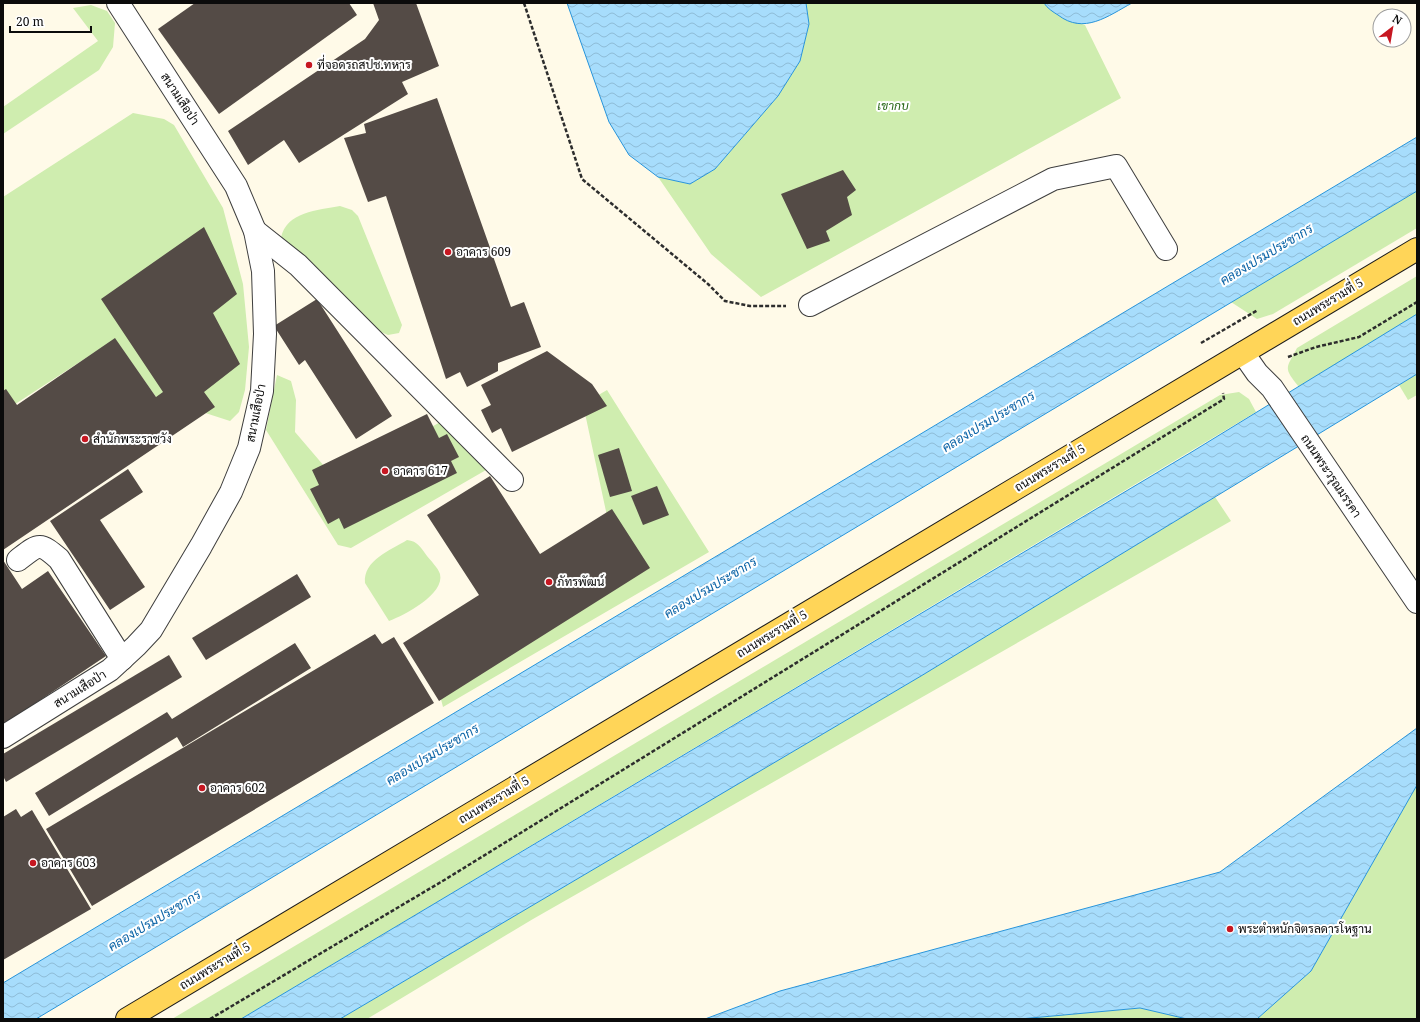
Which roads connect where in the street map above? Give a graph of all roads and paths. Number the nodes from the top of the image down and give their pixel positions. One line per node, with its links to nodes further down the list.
1 (118, 3): 3 (street, สนามเสือป่า)
2 (524, 3): 7 (path)
3 (255, 230): 13 (street); 16 (street, สนามเสือป่า)
4 (1166, 249): 7 (street)
5 (1417, 249): 10 (main road, ถนนพระรามที่ 5)
6 (1417, 302): 11 (path)
7 (810, 305)
8 (1258, 310): 9 (path)
9 (1201, 343)
10 (1243, 353): 15 (street, ถนนพระวรุณมรรคา); 18 (main road, ถนนพระรามที่ 5)
11 (1292, 355)
12 (1223, 390): 19 (path)
13 (512, 480)
14 (18, 560): 16 (street)
15 (1417, 602)
16 (122, 659): 17 (street, สนามเสือป่า)
17 (3, 737)
18 (127, 1019)
19 (210, 1019)

